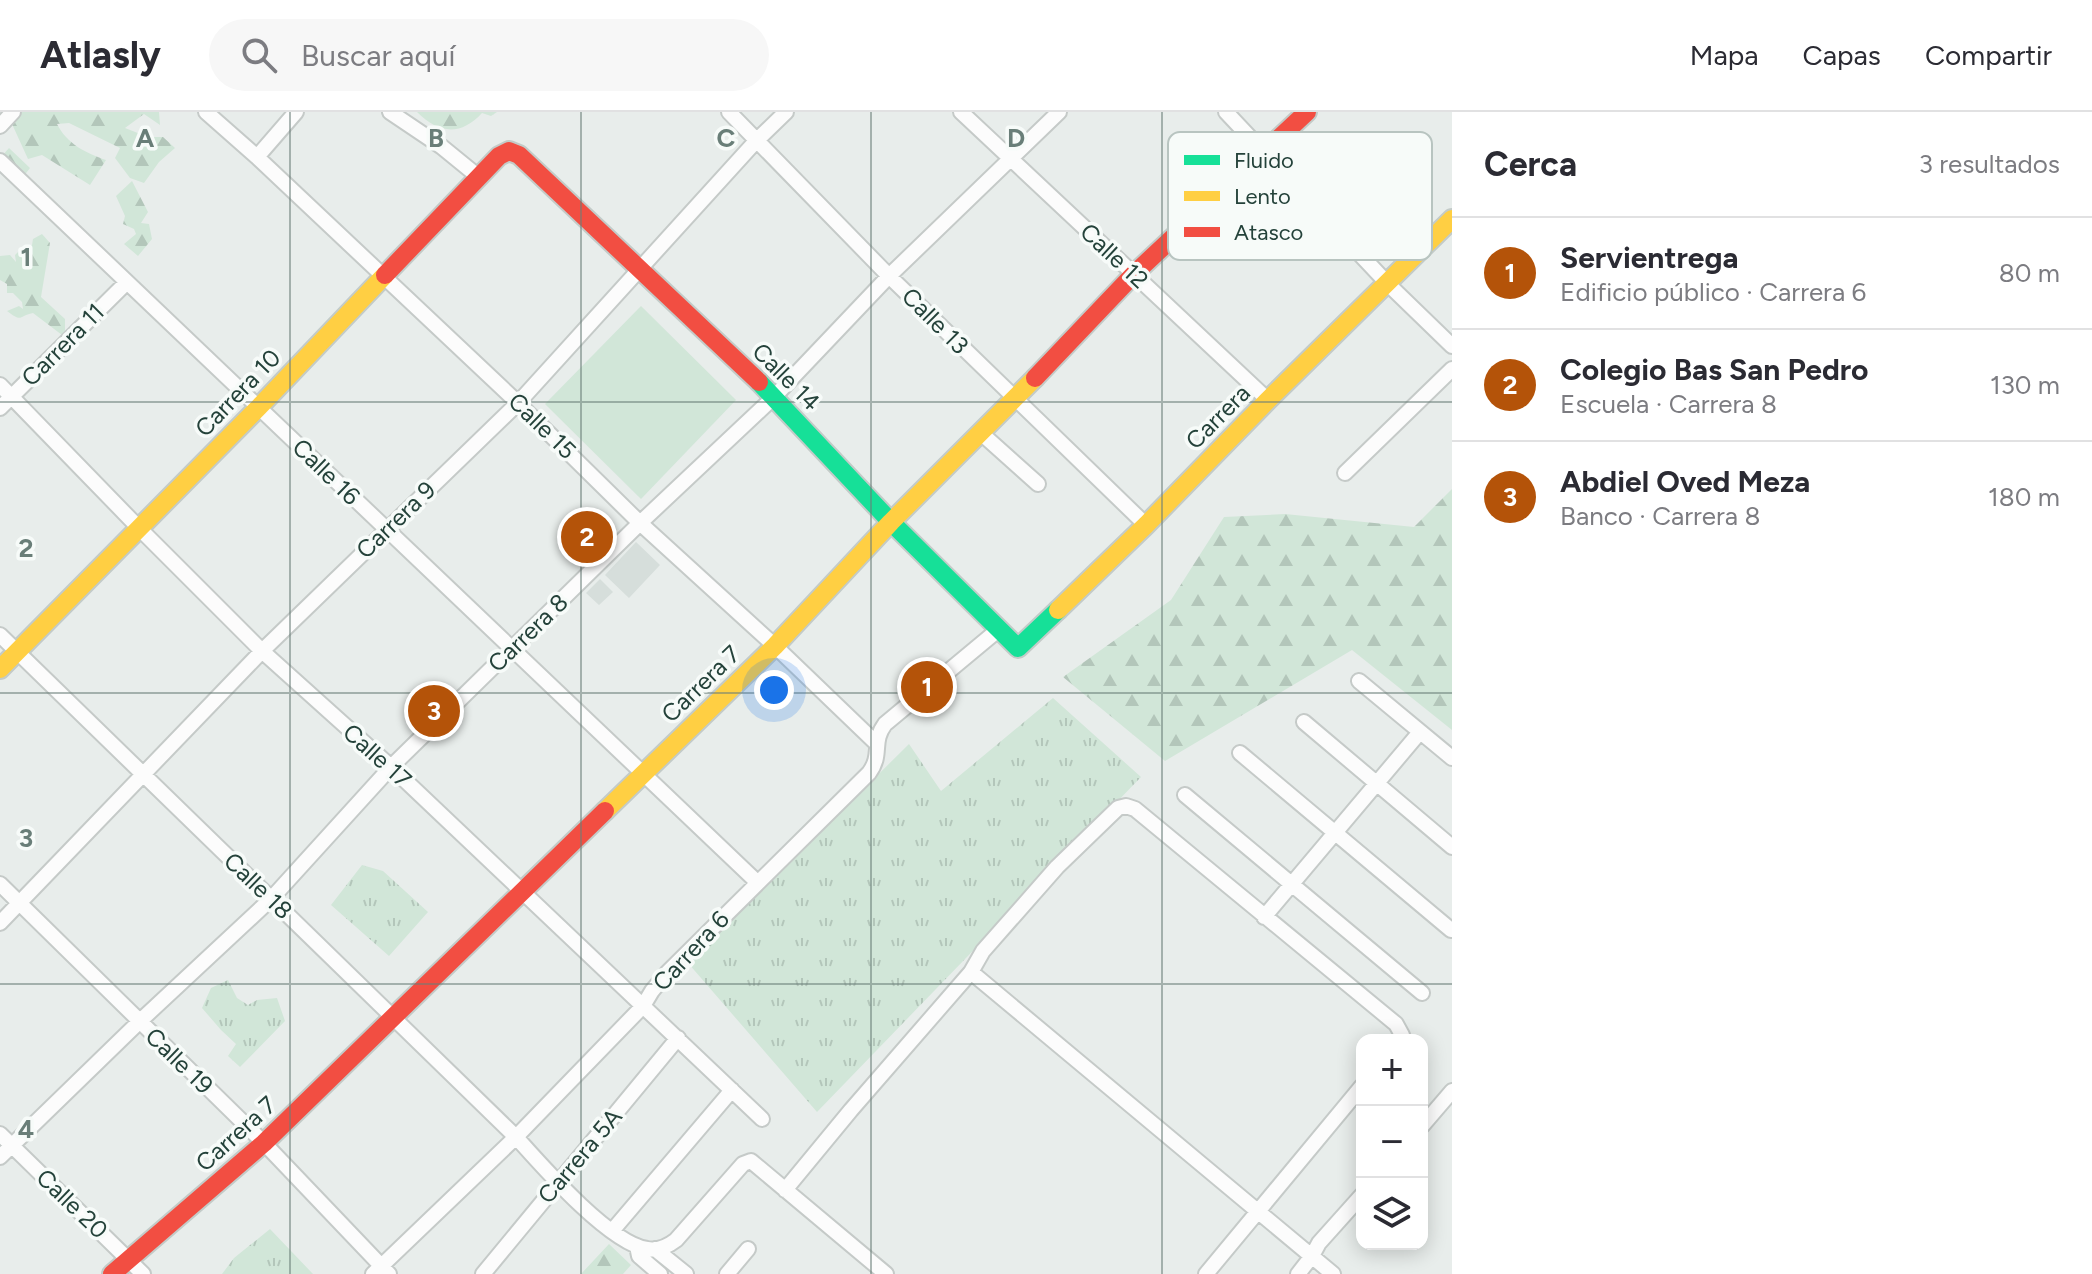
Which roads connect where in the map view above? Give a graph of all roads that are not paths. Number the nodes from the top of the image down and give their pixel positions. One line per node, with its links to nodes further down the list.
1 (13, 112): 11 (street)
2 (206, 112): 16 (street, Calle 15)
3 (296, 112): 16 (street)
4 (390, 112): 19 (street)
5 (729, 112): 14 (street, Calle 13)
6 (786, 112): 14 (street, Carrera 9)
7 (961, 112): 17 (street, Calle 12)
8 (1059, 112): 17 (street, Carrera 8)
9 (1226, 112): 12 (street)
10 (1307, 112): 13 (street, Carrera 7)
11 (0, 126)
12 (1246, 132)
13 (1286, 132)
14 (756, 141): 25 (street, Carrera 9); 27 (street, Calle 13)
15 (509, 151): 19 (street, Carrera 10); 25 (street, Calle 14)
16 (257, 157): 28 (street, Calle 15)
17 (1010, 158): 26 (street, Calle 12); 27 (street, Carrera 8)
18 (0, 161): 29 (street, Calle 16)
19 (480, 178): 28 (street, Carrera 10)
20 (1452, 219): 21 (street, Carrera)
21 (1432, 239)
22 (1168, 242): 26 (street, Carrera 7)
23 (1366, 260): 30 (street)
24 (1412, 260): 30 (street, Carrera)
25 (640, 268): 35 (street, Calle 14); 38 (street, Carrera 9)
26 (1134, 274): 36 (street, Carrera 7); 37 (street, Calle 12)
27 (889, 276): 35 (street, Carrera 8); 36 (street, Calle 13)
28 (385, 277): 38 (street, Calle 15); 39 (street, Carrera 10)
29 (127, 282): 34 (street, Carrera 11); 39 (street, Calle 16)
30 (1388, 284): 31 (street); 37 (street, Carrera)
31 (1452, 346)
32 (1452, 369): 42 (street)
33 (0, 385): 34 (street, Calle 17)
34 (12, 396): 40 (street, Carrera 11); 47 (street, Calle 17)
35 (774, 397): 44 (street, Calle 14); 45 (street, Carrera 8)
36 (1015, 400): 41 (street, Carrera 7); 46 (street, Calle 13)
37 (1268, 400): 46 (street, Carrera)
38 (518, 403): 45 (street, Calle 15); 48 (street, Carrera 9)
39 (259, 407): 47 (street, Carrera 10); 48 (street, Calle 16)
40 (0, 408)
41 (981, 433): 43 (street); 44 (street, Carrera 7)
42 (1345, 473)
43 (1038, 484)
44 (891, 522): 49 (street, Calle 14); 51 (street, Carrera 7)
45 (640, 523): 51 (street, Calle 15); 52 (street, Carrera 8)
46 (1146, 525): 53 (street, Carrera)
47 (139, 528): 54 (street, Calle 17); 55 (street, Carrera 10)
48 (387, 529): 52 (street, Calle 16); 54 (street, Carrera 9)
49 (998, 630): 53 (street, Calle 14); 60 (street, Carrera 6)
50 (0, 635): 55 (street, Calle 18)
51 (775, 646): 60 (street, Calle 15); 64 (street, Carrera 7)
52 (512, 648): 63 (street, Carrera 8); 64 (street, Calle 16)
53 (1018, 648)
54 (262, 651): 63 (street, Calle 17); 65 (street, Carrera 9)
55 (18, 652): 56 (street, Carrera 10); 65 (street, Calle 18)
56 (0, 669)
57 (1359, 681): 59 (street)
58 (1304, 722): 66 (street)
59 (1420, 732): 62 (street); 66 (street)
60 (876, 743): 70 (street, Carrera 6)
61 (1240, 753): 68 (street)
62 (1452, 758)
63 (391, 767): 73 (street, Calle 17); 74 (street, Carrera 8)
64 (643, 773): 70 (street, Calle 16); 73 (street, Carrera 7)
65 (143, 774): 74 (street, Calle 18); 75 (street, Carrera 9)
66 (1376, 783): 68 (street); 69 (street)
67 (1185, 795): 72 (street)
68 (1334, 832): 72 (street); 78 (street)
69 (1452, 847)
70 (757, 882): 81 (street, Carrera 6)
71 (0, 884): 75 (street, Calle 19)
72 (1292, 884): 76 (street); 80 (street)
73 (522, 892): 81 (street, Calle 17); 82 (street, Carrera 7)
74 (271, 899): 82 (street, Calle 18); 83 (street, Carrera 8)
75 (20, 903): 77 (street, Carrera 9); 83 (street, Calle 19)
76 (1264, 917): 79 (street); 84 (street)
77 (0, 923)
78 (1451, 930)
79 (971, 972): 97 (street); 99 (street)
80 (1422, 993)
81 (643, 1006): 85 (street, Calle 17); 92 (street, Carrera 6)
82 (392, 1016): 92 (street, Calle 18); 93 (street, Carrera 7)
83 (139, 1022): 93 (street, Calle 19); 94 (street, Carrera 8)
84 (1401, 1034)
85 (678, 1038): 86 (street, Calle 17); 96 (street, Carrera 5A)
86 (732, 1090): 89 (street, Calle 17); 100 (street)
87 (1452, 1091): 90 (street)
88 (1356, 1093): 99 (street)
89 (762, 1119)
90 (1428, 1119)
91 (0, 1134): 94 (street, Calle 20)
92 (516, 1137): 96 (street, Calle 18); 107 (street, Carrera 6)
93 (264, 1143): 106 (street, Carrera 7); 107 (street, Calle 19)
94 (11, 1145): 95 (street, Carrera 8); 106 (street, Calle 20)
95 (0, 1157)
96 (557, 1183): 100 (street, Calle 18); 111 (street, Carrera 5A)
97 (785, 1190): 102 (street); 114 (street)
98 (1356, 1202): 104 (street)
99 (1257, 1211): 104 (street); 115 (street)
100 (612, 1231): 101 (street, Calle 18)
101 (637, 1246): 102 (street); 108 (street)
102 (655, 1249): 105 (street)
103 (748, 1249): 113 (street)
104 (1312, 1256): 116 (street); 117 (street)
105 (667, 1259): 108 (street); 112 (street)
106 (129, 1260): 109 (street, Carrera 7); 110 (street, Calle 20)
107 (381, 1271)
108 (658, 1273)
109 (112, 1274)
110 (143, 1274)
111 (483, 1274)
112 (686, 1274)
113 (727, 1274)
114 (886, 1274)
115 (1206, 1274)
116 (1298, 1274)
117 (1333, 1274)

